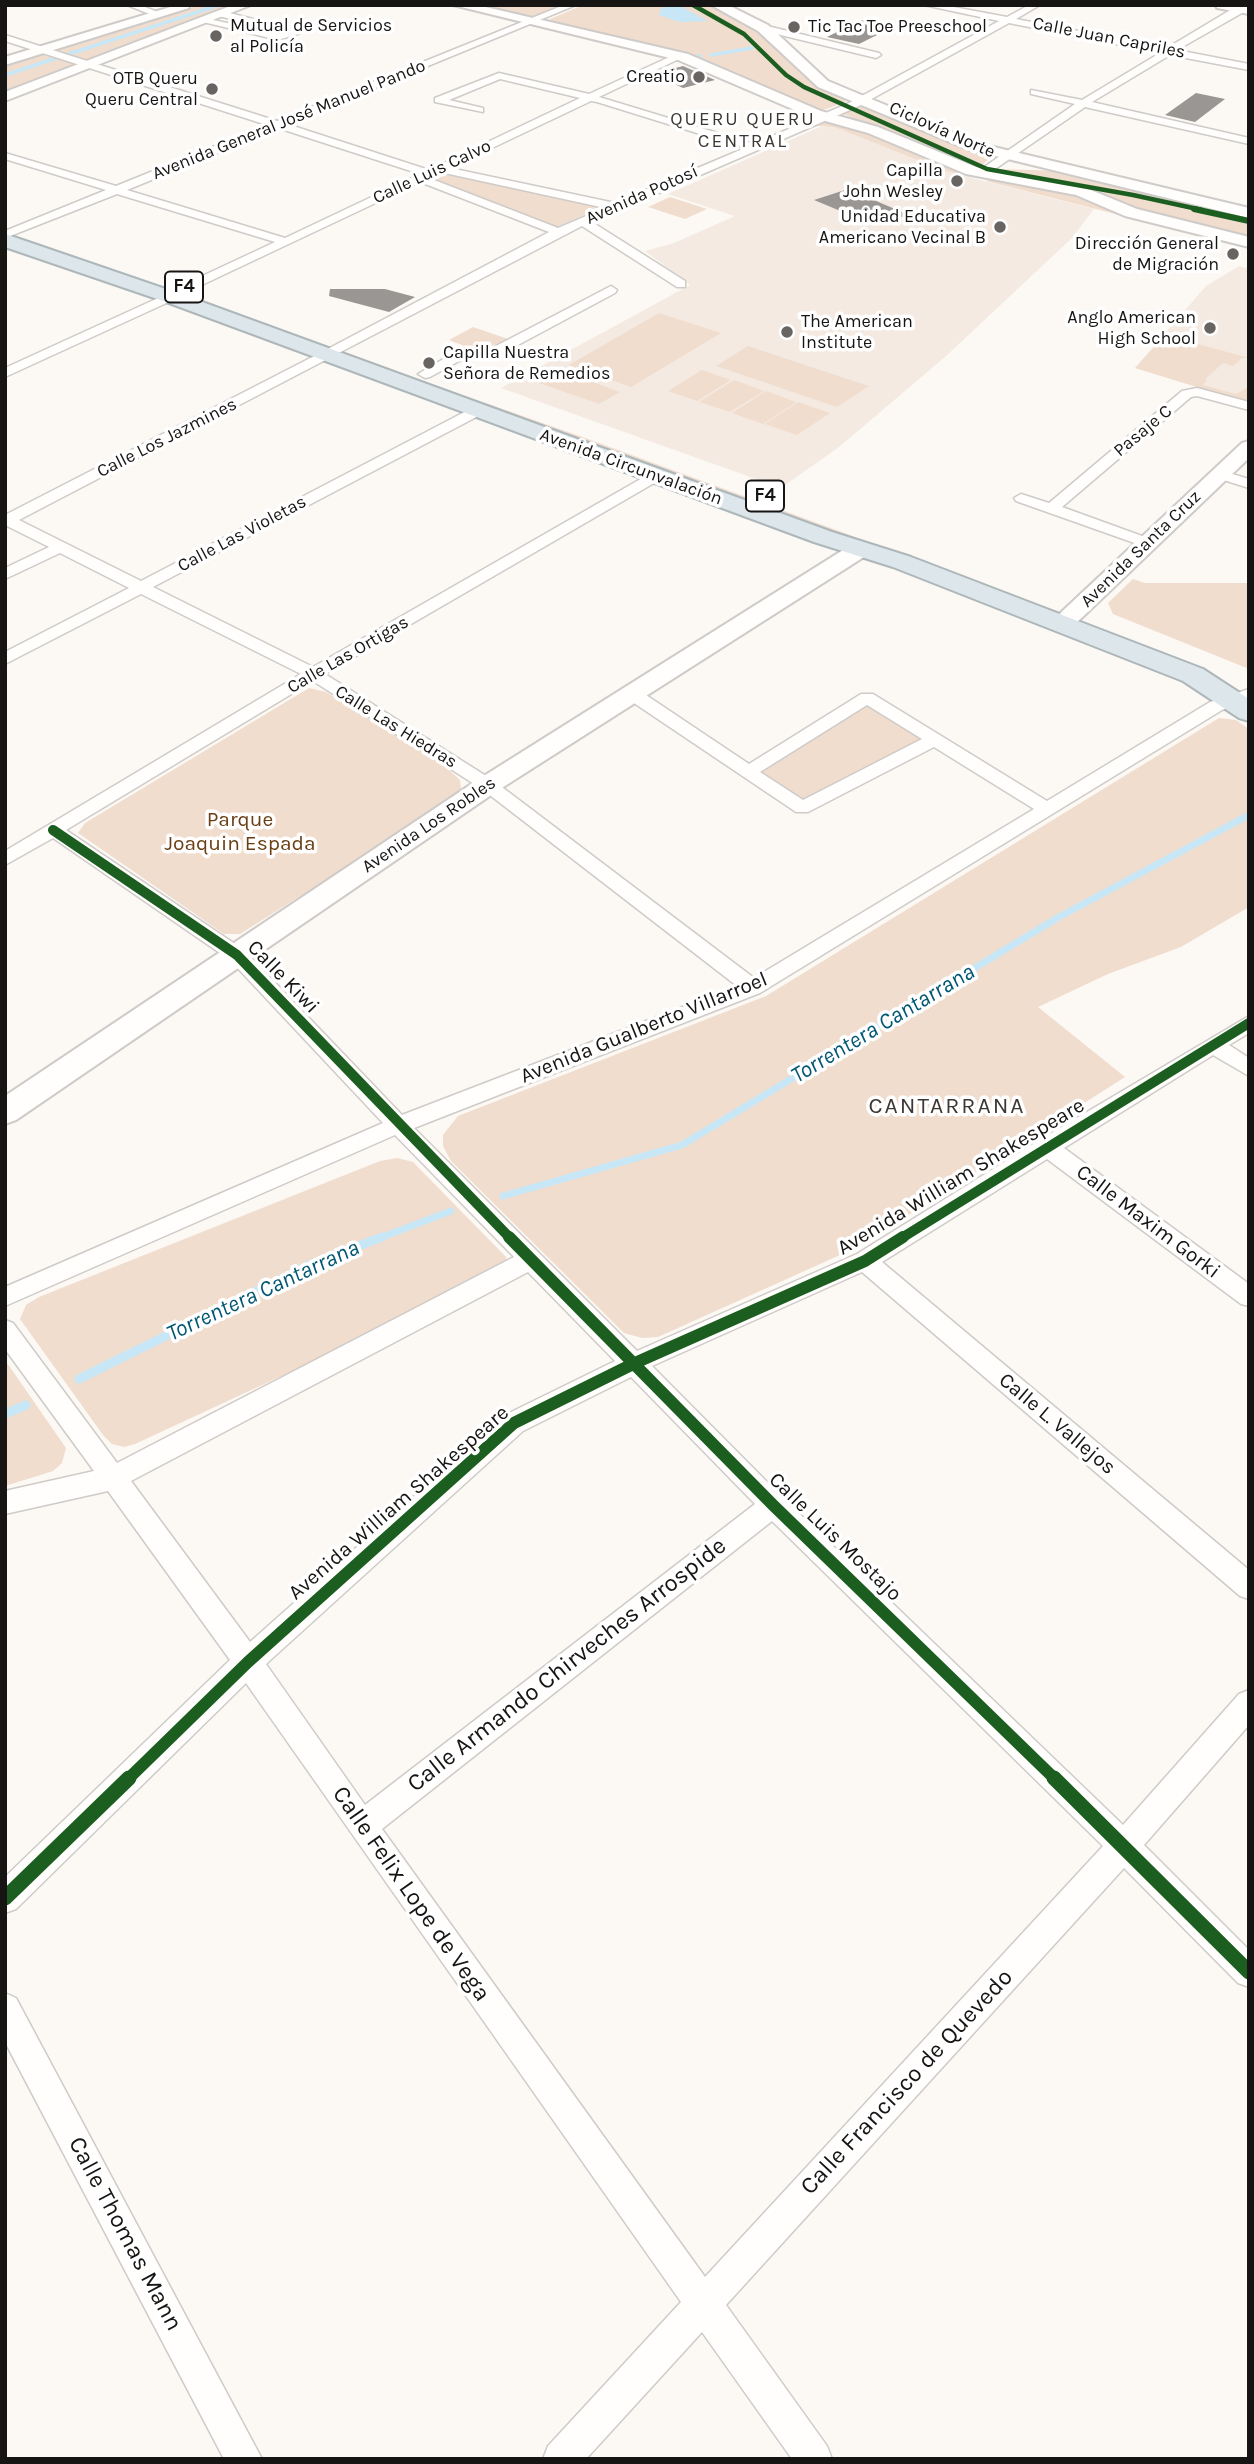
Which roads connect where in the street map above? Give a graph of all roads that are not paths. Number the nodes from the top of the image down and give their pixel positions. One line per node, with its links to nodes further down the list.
1 (131, 5): 12 (street)
2 (245, 5): 11 (street)
3 (459, 5): 15 (street)
4 (572, 5): 15 (street, Avenida General José Manuel Pando)
5 (717, 5): 16 (street)
6 (928, 5): 13 (street, Calle Juan Capriles)
7 (1036, 5): 13 (street, Avenida Potosí)
8 (1222, 5): 10 (street)
9 (183, 6): 12 (street)
10 (1246, 8): 21 (street)
11 (222, 14): 14 (street); 14 (street)
12 (160, 15): 20 (street)
13 (1010, 19): 21 (street, Calle Juan Capriles); 30 (street, Avenida Potosí)
14 (204, 21): 25 (street)
15 (532, 22): 23 (street); 34 (street, Avenida General José Manuel Pando)
16 (763, 29): 18 (street); 19 (street)
17 (5, 38): 20 (street)
18 (813, 40): 19 (street); 22 (street)
19 (782, 47): 30 (street)
20 (44, 50): 24 (street); 25 (street)
21 (1171, 50): 26 (street, Calle Juan Capriles); 31 (street)
22 (876, 55)
23 (678, 56): 29 (street, Calle Luis Calvo); 33 (street)
24 (5, 61)
25 (90, 65): 28 (street); 34 (street)
26 (1249, 67)
27 (1034, 92): 31 (street)
28 (5, 97)
29 (588, 98): 32 (street); 36 (street); 39 (street, Calle Luis Calvo)
30 (862, 100): 33 (street, Avenida Potosí); 37 (street)
31 (1084, 103): 35 (street); 37 (street)
32 (479, 110)
33 (824, 116): 36 (street, Avenida Potosí); 40 (main road)
34 (277, 125): 39 (street); 41 (street, Avenida General José Manuel Pando)
35 (1249, 141)
36 (753, 147): 42 (street, Avenida Potosí)
37 (1005, 155): 40 (street); 43 (street)
38 (5, 156): 41 (street)
39 (429, 173): 42 (street); 46 (street); 47 (street, Calle Luis Calvo)
40 (981, 174): 48 (street)
41 (116, 190): 45 (street, Avenida General José Manuel Pando); 47 (street)
42 (617, 207): 44 (street, Avenida Potosí)
43 (1249, 213)
44 (583, 221): 46 (street, Avenida Potosí); 49 (street)
45 (9, 232): 51 (highway, Avenida Circunvalación / F4)
46 (558, 232): 52 (street, Avenida Potosí)
47 (287, 242): 51 (street, Calle Luis Calvo)
48 (1249, 242)
49 (681, 284)
50 (611, 290): 54 (street)
51 (178, 293): 52 (highway, Avenida Circunvalación / F4); 53 (street, Calle Luis Calvo)
52 (337, 350): 54 (highway, Avenida Circunvalación / F4); 56 (highway, Avenida Circunvalación / F4); 63 (street, Calle Los Jazmines)
53 (8, 370)
54 (425, 374): 69 (highway, Avenida Circunvalación / F4)
55 (1249, 406): 62 (street, Pasaje C)
56 (478, 410): 59 (highway, Avenida Circunvalación / F4); 68 (street, Calle Las Violetas)
57 (1249, 447): 58 (street, Avenida Santa Cruz)
58 (1219, 474): 60 (street); 64 (street, Avenida Santa Cruz)
59 (656, 476): 66 (highway, Avenida Circunvalación / F4); 71 (street, Calle Las Ortigas)
60 (1249, 484)
61 (1021, 498): 62 (street)
62 (1051, 509): 64 (street)
63 (6, 519): 65 (street, Calle Las Hiedras)
64 (1149, 543): 69 (street, Avenida Santa Cruz)
65 (60, 547): 67 (street); 68 (street, Calle Las Hiedras)
66 (859, 550): 69 (highway, Avenida Circunvalación / F4); 72 (street, Avenida Los Robles)
67 (5, 574)
68 (143, 586): 70 (street, Calle Las Violetas); 71 (street, Calle Las Hiedras)
69 (1070, 617): 73 (highway, Avenida Circunvalación / F4)
70 (5, 659)
71 (313, 674): 76 (street, Calle Las Hiedras); 78 (street, Calle Las Ortigas)
72 (631, 693): 75 (street); 76 (street, Avenida Los Robles)
73 (1244, 698): 77 (street, Avenida Gualberto Villarroel)
74 (933, 740): 75 (street); 75 (street); 77 (street)
75 (748, 772)
76 (488, 785): 80 (main road, Avenida Los Robles); 81 (street, Calle Las Hiedras)
77 (1047, 809): 81 (street, Avenida Gualberto Villarroel)
78 (53, 830): 79 (street, Calle Las Ortigas); 80 (street, Calle Kiwi)
79 (5, 859)
80 (237, 955): 85 (main road, Avenida Los Robles); 86 (street, Calle Kiwi)
81 (753, 988): 86 (street, Avenida Gualberto Villarroel)
82 (1249, 1023): 83 (street, Avenida William Shakespeare)
83 (1214, 1045): 84 (street); 87 (street, Avenida William Shakespeare)
84 (1249, 1069)
85 (5, 1112)
86 (398, 1125): 88 (street, Calle Luis Mostajo); 90 (street, Avenida Gualberto Villarroel)
87 (1046, 1147): 89 (street, Avenida William Shakespeare); 91 (street, Calle Maxim Gorki)
88 (532, 1259): 93 (street, Calle Luis Mostajo); 94 (street)
89 (865, 1262): 93 (street, Avenida William Shakespeare); 97 (street, Calle L. Vallejos)
90 (5, 1297)
91 (1249, 1297)
92 (5, 1330): 94 (street, Calle Felix Lope de Vega)
93 (635, 1363): 96 (street, Calle Luis Mostajo); 98 (street, Avenida William Shakespeare)
94 (113, 1478): 95 (street); 98 (street, Calle Felix Lope de Vega)
95 (5, 1503)
96 (773, 1505): 100 (street, Calle Armando Chirveches Arrospide); 101 (street, Calle Luis Mostajo)
97 (1249, 1587)
98 (248, 1662): 100 (street, Calle Felix Lope de Vega); 102 (street, Avenida William Shakespeare)
99 (1249, 1704): 101 (street, Calle Francisco de Quevedo)
100 (362, 1826): 105 (street, Calle Felix Lope de Vega)
101 (1124, 1846): 103 (street, Calle Luis Mostajo); 105 (street, Calle Francisco de Quevedo)
102 (5, 1898)
103 (1249, 1972)
104 (5, 2009): 106 (street, Calle Thomas Mann)
105 (704, 2303): 107 (street, Calle Francisco de Quevedo); 108 (street, Calle Felix Lope de Vega)
106 (244, 2459)
107 (561, 2459)
108 (814, 2459)

